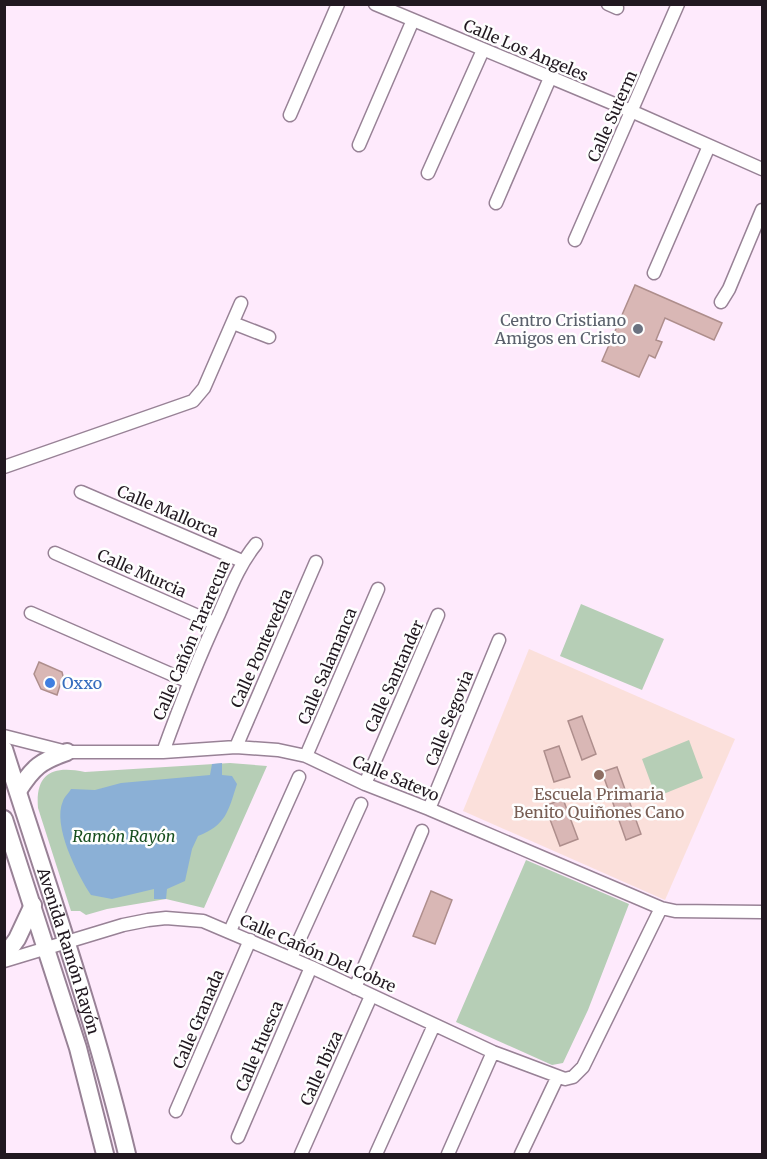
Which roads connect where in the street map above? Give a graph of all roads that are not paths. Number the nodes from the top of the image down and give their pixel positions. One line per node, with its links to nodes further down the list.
1 (339, 4): 8 (street)
2 (375, 4): 4 (street, Calle Los Angeles)
3 (678, 4): 7 (street, Calle Suterm)
4 (413, 20): 5 (street, Calle Los Angeles); 9 (street)
5 (483, 50): 6 (street, Calle Los Angeles); 12 (street)
6 (550, 78): 7 (street, Calle Los Angeles); 13 (street)
7 (631, 111): 10 (street, Calle Los Angeles); 15 (street, Calle Suterm)
8 (290, 115)
9 (359, 145)
10 (710, 146): 11 (street, Calle Los Angeles); 16 (street)
11 (762, 169)
12 (428, 173)
13 (496, 203)
14 (762, 210): 17 (street)
15 (575, 240)
16 (654, 273)
17 (721, 302)
18 (241, 303): 19 (street)
19 (233, 323): 20 (street); 21 (street)
20 (269, 336)
21 (4, 467)
22 (81, 492): 25 (street, Calle Mallorca)
23 (256, 544): 25 (street, Calle Cañón Tararecua)
24 (55, 553): 30 (street, Calle Murcia)
25 (242, 561): 30 (street, Calle Cañón Tararecua)
26 (316, 562): 34 (street, Calle Pontevedra)
27 (378, 589): 38 (street, Calle Salamanca)
28 (31, 613): 32 (street)
29 (438, 615): 40 (street, Calle Santander)
30 (214, 623): 32 (street, Calle Cañón Tararecua)
31 (499, 640): 43 (street, Calle Segovia)
32 (189, 682): 37 (street, Calle Cañón Tararecua)
33 (4, 736): 36 (street, Calle Satevo)
34 (236, 747): 37 (street, Calle Satevo); 38 (street, Calle Satevo)
35 (4, 749): 41 (main road, Avenida Ramón Rayón)
36 (67, 752): 37 (street, Calle Satevo); 41 (main road)
37 (163, 752)
38 (306, 756): 40 (street, Calle Satevo)
39 (299, 777): 49 (street)
40 (365, 784): 43 (street, Calle Satevo)
41 (18, 790): 51 (main road, Avenida Ramón Rayón)
42 (361, 804): 53 (street)
43 (429, 809): 47 (street, Calle Satevo)
44 (4, 819): 46 (main road, Avenida Ramón Rayón)
45 (422, 831): 56 (street)
46 (33, 905): 52 (main road, Avenida Ramón Rayón); 54 (main road)
47 (661, 908): 48 (street, Calle Satevo); 60 (street)
48 (762, 912)
49 (230, 932): 50 (street, Calle Cañón Del Cobre); 51 (street, Calle Cañón Del Cobre)
50 (250, 940): 53 (street, Calle Cañón Del Cobre); 61 (street, Calle Granada)
51 (68, 943): 52 (street, Calle Cañón Del Cobre); 64 (main road, Avenida Ramón Rayón)
52 (47, 949): 54 (street, Calle Cañón Del Cobre); 63 (main road, Avenida Ramón Rayón)
53 (291, 958): 55 (street, Calle Cañón Del Cobre)
54 (4, 959)
55 (311, 967): 56 (street, Calle Cañón Del Cobre); 62 (street, Calle Huesca)
56 (355, 988): 57 (street, Calle Cañón Del Cobre)
57 (371, 996): 58 (street, Calle Cañón Del Cobre); 65 (street, Calle Ibiza)
58 (435, 1025): 59 (street, Calle Cañón Del Cobre); 66 (street)
59 (493, 1052): 60 (street, Calle Cañón Del Cobre); 67 (street)
60 (561, 1078): 68 (street)
61 (176, 1111)
62 (238, 1137)
63 (105, 1155)
64 (127, 1155)
65 (301, 1155)
66 (376, 1155)
67 (448, 1155)
68 (521, 1155)

